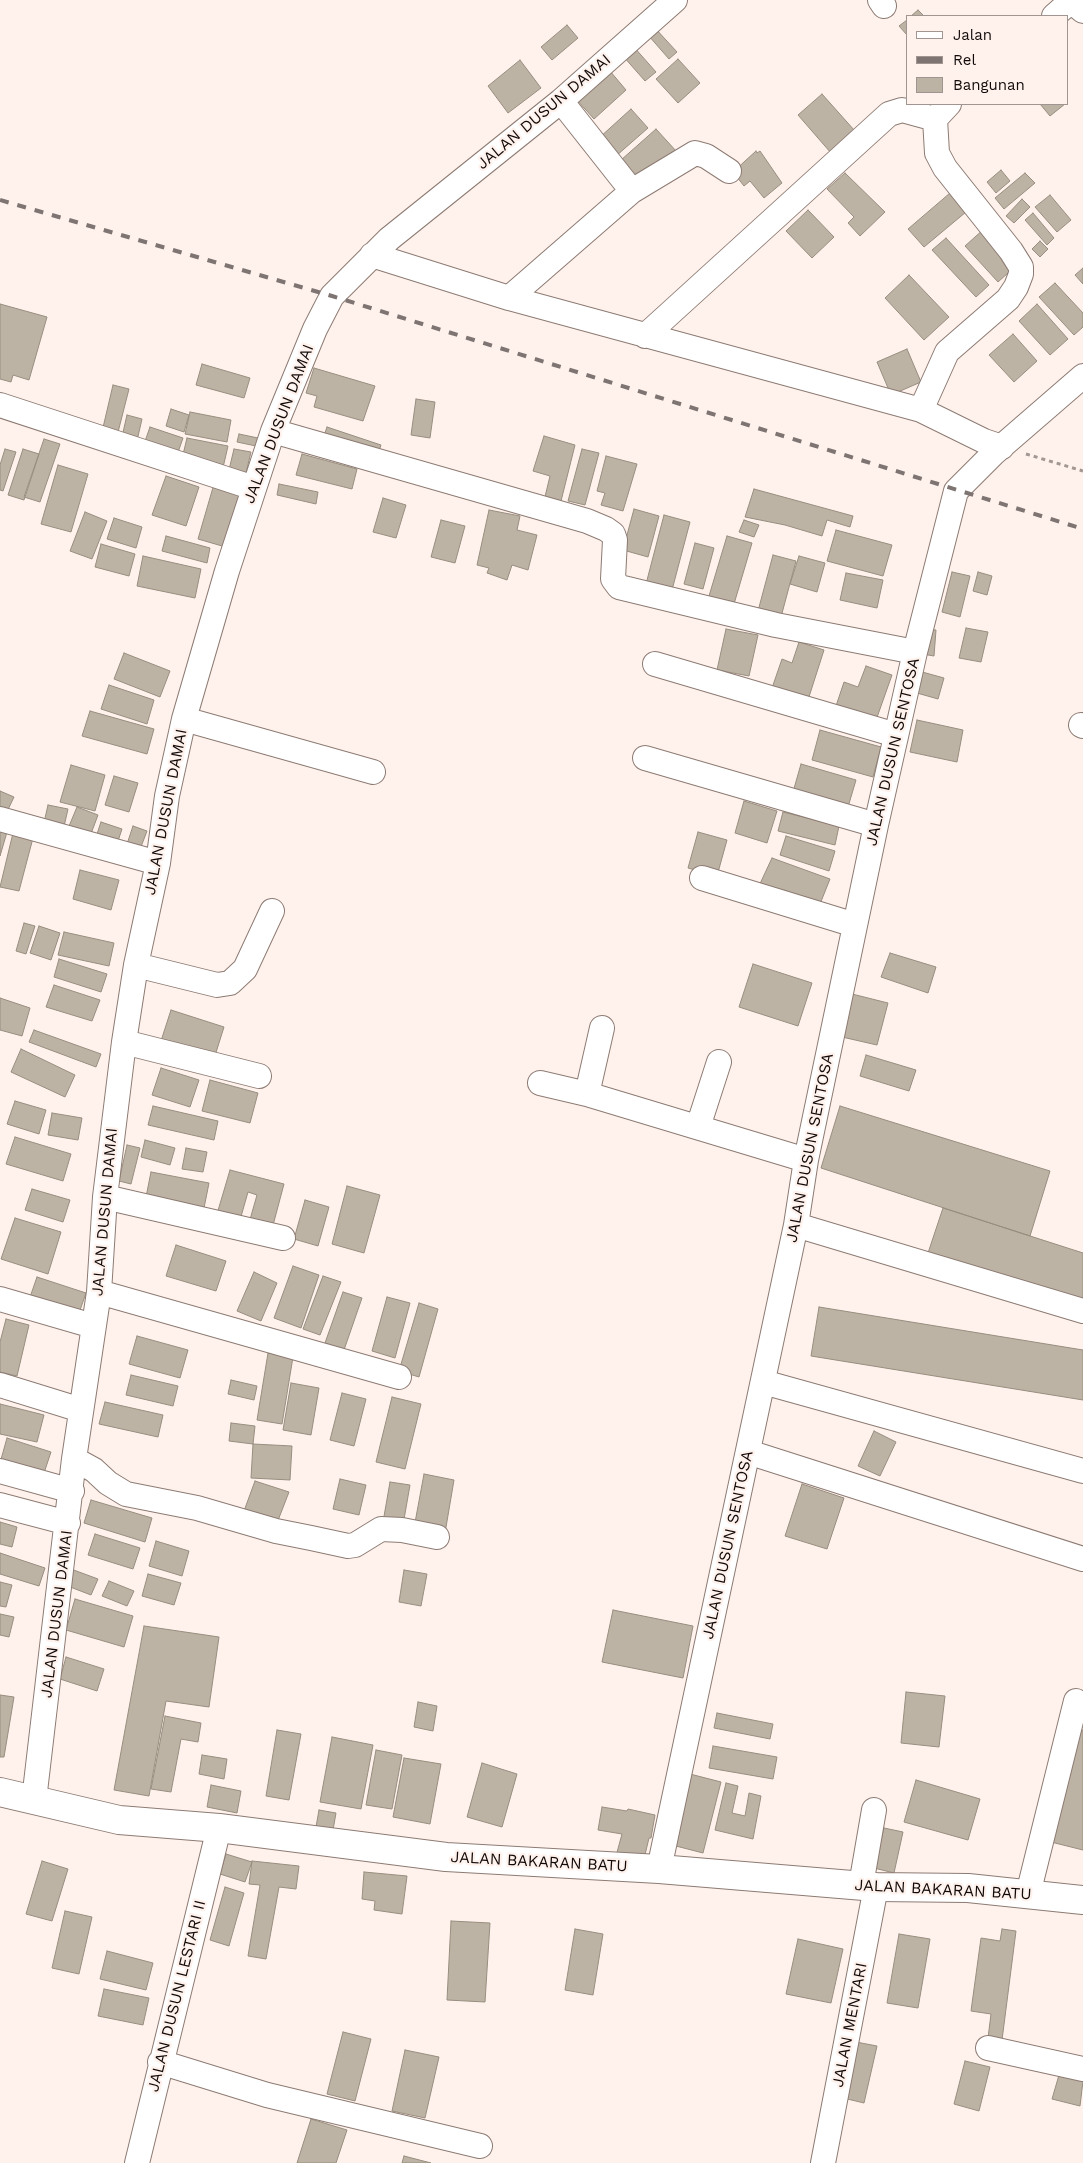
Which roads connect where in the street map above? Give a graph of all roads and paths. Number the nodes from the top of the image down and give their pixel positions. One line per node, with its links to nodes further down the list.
1 (665, 3): 2 (street, JALAN DUSUN DAMAI)
2 (561, 101): 5 (street); 6 (street, JALAN DUSUN DAMAI)
3 (942, 111): 8 (street); 11 (street)
4 (729, 171): 5 (street)
5 (632, 191): 7 (street)
6 (372, 255): 7 (street); 12 (street, JALAN DUSUN DAMAI)
7 (509, 298): 8 (street)
8 (646, 336): 11 (street)
9 (1083, 376): 13 (street, JALAN DUSUN SENTOSA)
10 (0, 405): 15 (street)
11 (921, 410): 13 (street)
12 (273, 431): 15 (street, JALAN DUSUN DAMAI); 16 (street)
13 (1002, 447): 14 (path); 16 (street, JALAN DUSUN SENTOSA)
14 (1083, 471)
15 (254, 488): 18 (street, JALAN DUSUN DAMAI)
16 (915, 652): 19 (street, JALAN DUSUN SENTOSA)
17 (655, 664): 19 (street)
18 (184, 718): 21 (street); 24 (street, JALAN DUSUN DAMAI)
19 (896, 735): 23 (street, JALAN DUSUN SENTOSA)
20 (645, 758): 23 (street)
21 (373, 772)
22 (0, 819): 24 (street)
23 (876, 825): 27 (street, JALAN DUSUN SENTOSA)
24 (158, 863): 28 (street, JALAN DUSUN DAMAI)
25 (702, 878): 27 (street)
26 (272, 911): 28 (street)
27 (855, 925): 36 (street, JALAN DUSUN SENTOSA)
28 (136, 965): 30 (street, JALAN DUSUN DAMAI)
29 (602, 1028): 34 (street)
30 (124, 1042): 32 (street); 37 (street, JALAN DUSUN DAMAI)
31 (719, 1062): 35 (street)
32 (259, 1076)
33 (540, 1083): 34 (street)
34 (587, 1094): 35 (street)
35 (698, 1127): 36 (street)
36 (806, 1160): 38 (street, JALAN DUSUN SENTOSA)
37 (105, 1197): 39 (street); 40 (street, JALAN DUSUN DAMAI)
38 (796, 1225): 42 (street); 45 (street, JALAN DUSUN SENTOSA)
39 (283, 1238)
40 (99, 1292): 43 (street, JALAN DUSUN DAMAI); 44 (street)
41 (0, 1299): 43 (street)
42 (1083, 1310)
43 (93, 1326): 47 (street, JALAN DUSUN DAMAI)
44 (399, 1377)
45 (763, 1382): 48 (street, JALAN DUSUN SENTOSA); 51 (street)
46 (0, 1385): 47 (street)
47 (81, 1410): 49 (street, JALAN DUSUN DAMAI)
48 (748, 1452): 56 (street); 62 (street, JALAN DUSUN SENTOSA)
49 (74, 1459): 52 (street, JALAN DUSUN DAMAI); 55 (street)
50 (0, 1471): 52 (street)
51 (1083, 1471)
52 (72, 1491): 54 (street, JALAN DUSUN DAMAI)
53 (0, 1505): 54 (street)
54 (68, 1523): 59 (street, JALAN DUSUN DAMAI)
55 (437, 1537)
56 (1083, 1559)
57 (1076, 1701): 64 (street)
58 (0, 1792): 59 (highway, JALAN BAKARAN BATU)
59 (34, 1800): 61 (highway, JALAN BAKARAN BATU)
60 (874, 1810): 63 (street, JALAN MENTARI)
61 (219, 1828): 62 (highway, JALAN BAKARAN BATU); 67 (street, JALAN DUSUN LESTARI II)
62 (659, 1869): 63 (highway, JALAN BAKARAN BATU)
63 (869, 1886): 64 (highway, JALAN BAKARAN BATU); 71 (street, JALAN MENTARI)
64 (1028, 1894): 65 (highway, JALAN BAKARAN BATU)
65 (1083, 1900)
66 (988, 2048): 68 (street)
67 (160, 2062): 69 (street); 70 (street, JALAN DUSUN LESTARI II)
68 (1083, 2070)
69 (480, 2146)
70 (137, 2163)
71 (823, 2163)

